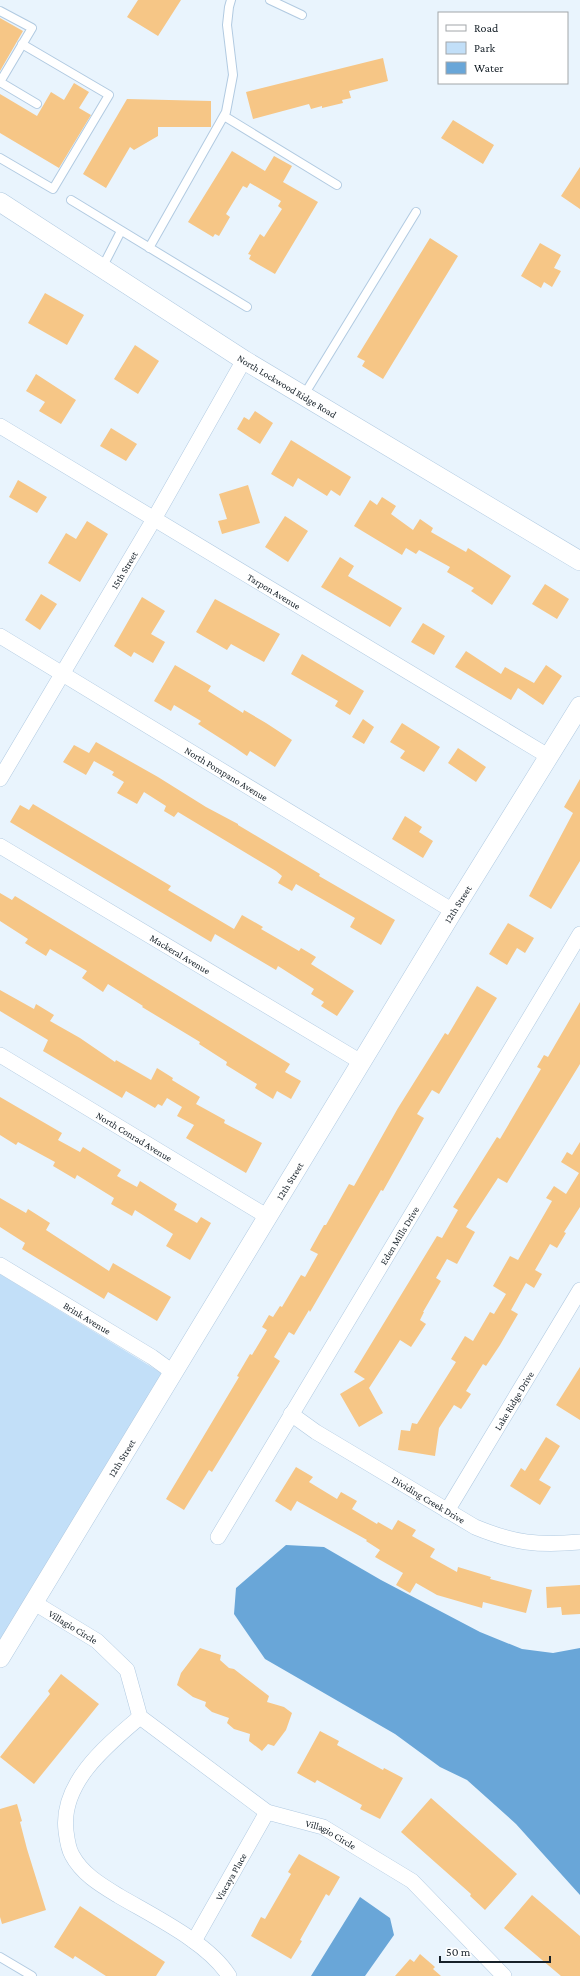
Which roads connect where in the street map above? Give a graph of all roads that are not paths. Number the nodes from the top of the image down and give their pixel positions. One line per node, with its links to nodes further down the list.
1 (231, 0): 8 (lane)
2 (270, 0): 4 (lane)
3 (0, 10): 5 (lane)
4 (302, 15)
5 (22, 44): 6 (lane); 9 (lane)
6 (0, 82): 7 (lane)
7 (37, 104)
8 (224, 116): 10 (lane); 15 (lane)
9 (0, 158)
10 (337, 186)
11 (70, 200): 14 (lane)
12 (0, 202): 16 (street, North Lockwood Ridge Road)
13 (416, 212): 19 (lane)
14 (121, 231): 15 (lane); 16 (lane)
15 (149, 248): 17 (lane)
16 (102, 268): 18 (street, North Lockwood Ridge Road)
17 (247, 307)
18 (244, 360): 19 (street, North Lockwood Ridge Road); 21 (street, 15th Street)
19 (304, 395): 22 (street, North Lockwood Ridge Road)
20 (0, 426): 21 (street, Tarpon Avenue)
21 (154, 519): 24 (street, 15th Street); 26 (street, Tarpon Avenue)
22 (580, 561)
23 (0, 636): 24 (street, North Pompano Avenue)
24 (63, 674): 27 (street, 15th Street); 29 (street, North Pompano Avenue)
25 (580, 706): 26 (street, 12th Street)
26 (548, 756): 29 (street, 12th Street)
27 (0, 779)
28 (0, 846): 32 (street, Mackeral Avenue)
29 (453, 911): 32 (street, 12th Street)
30 (580, 934): 37 (street, Eden Mills Drive)
31 (0, 1055): 33 (street, North Conrad Avenue)
32 (361, 1062): 33 (street, 12th Street)
33 (268, 1217): 36 (street, 12th Street)
34 (0, 1266): 36 (street, Brink Avenue)
35 (580, 1290): 38 (street, Lake Ridge Drive)
36 (174, 1373): 41 (street, 12th Street)
37 (291, 1414): 38 (street, Dividing Creek Drive); 39 (street, Eden Mills Drive)
38 (447, 1511): 40 (street, Dividing Creek Drive)
39 (218, 1536)
40 (580, 1542)
41 (33, 1602): 42 (street, 12th Street); 43 (street, Villagio Circle)
42 (0, 1658)
43 (140, 1717): 44 (street, Villagio Circle); 45 (street)
44 (267, 1812): 45 (street, Viscaya Place); 49 (street, Villagio Circle)
45 (194, 1941): 48 (street)
46 (0, 1957): 47 (lane)
47 (32, 1976)
48 (229, 1976)
49 (504, 1976)

